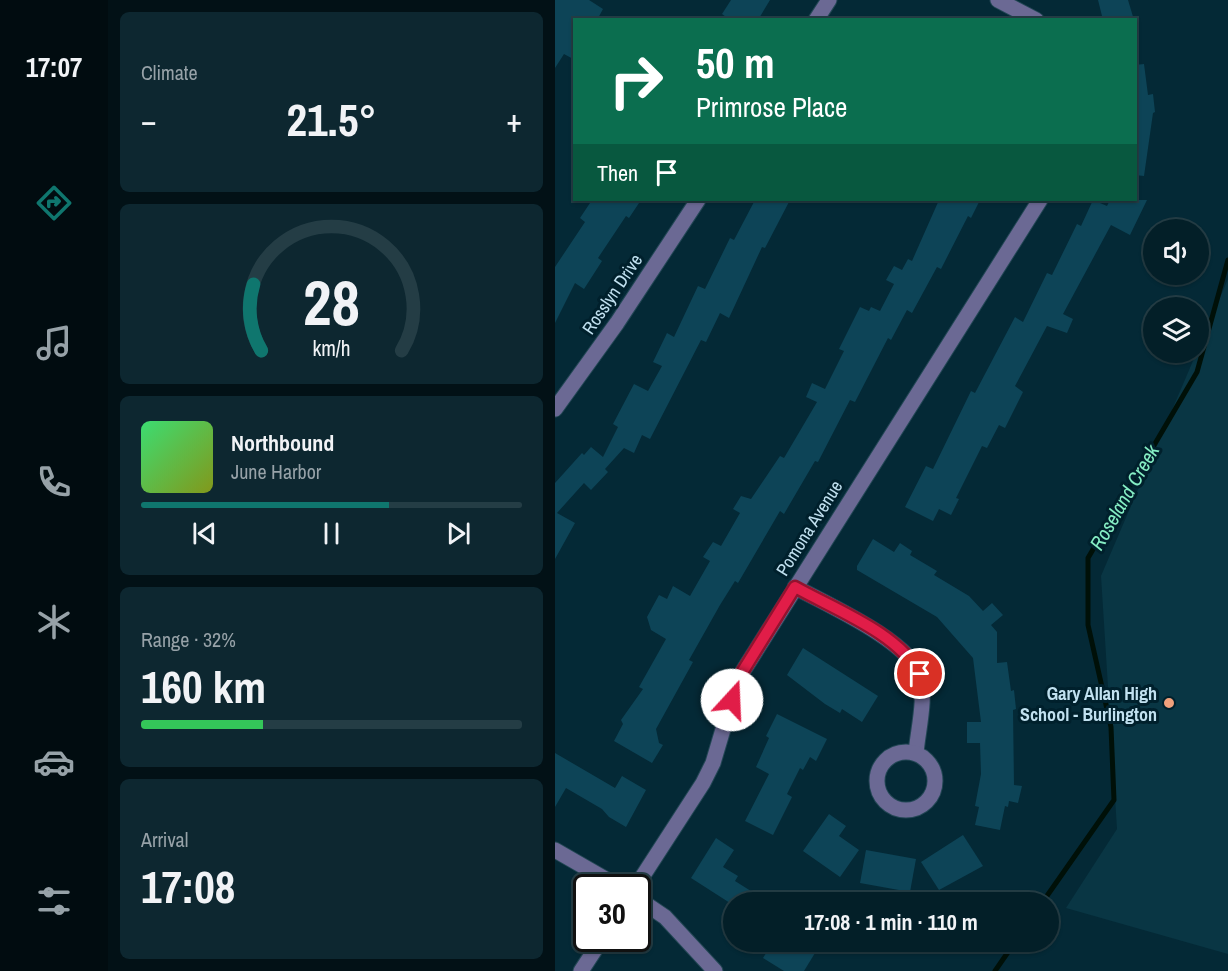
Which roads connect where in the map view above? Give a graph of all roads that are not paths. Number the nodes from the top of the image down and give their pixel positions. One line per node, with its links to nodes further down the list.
1 (829, 0): 3 (street)
2 (998, 0): 4 (street)
3 (817, 18)
4 (1032, 18)
5 (697, 201): 7 (street, Rosslyn Drive)
6 (1038, 201): 8 (street, Pomona Avenue)
7 (555, 408)
8 (795, 587): 9 (street); 12 (street, Pomona Avenue)
9 (916, 753)
10 (555, 850): 11 (street)
11 (597, 874)
12 (644, 874)
13 (651, 908): 16 (street)
14 (593, 952): 15 (street)
15 (581, 971)
16 (715, 971)

